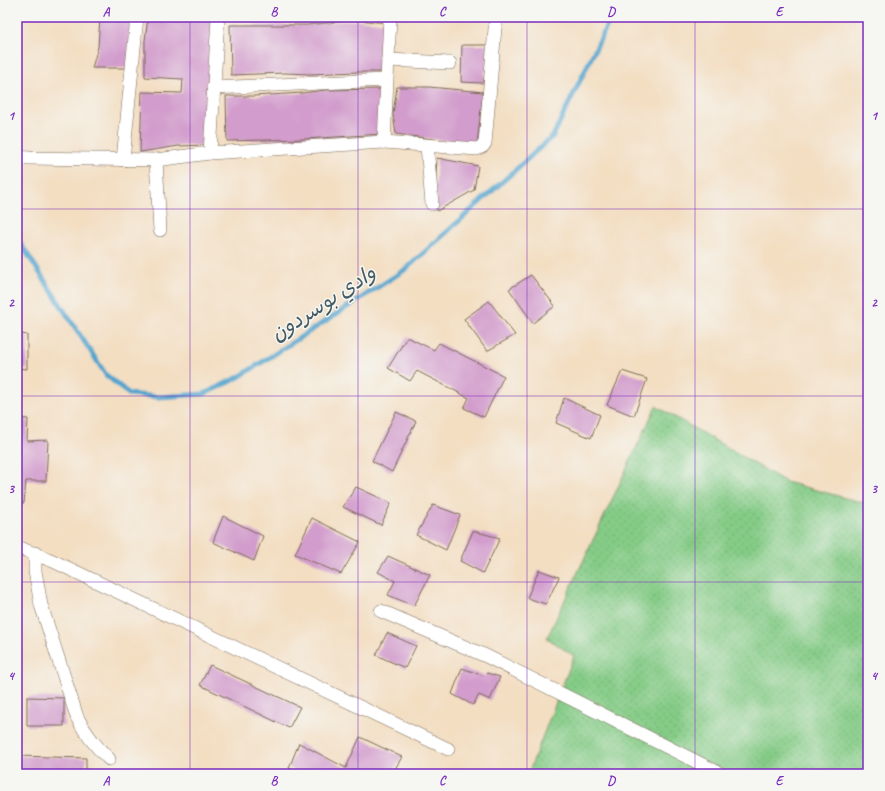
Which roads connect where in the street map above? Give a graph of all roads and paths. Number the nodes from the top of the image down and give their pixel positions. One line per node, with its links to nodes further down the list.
1 (137, 17): 13 (street)
2 (218, 17): 8 (street)
3 (390, 17): 5 (street)
4 (496, 17): 10 (street)
5 (388, 60): 6 (street); 7 (street)
6 (450, 63)
7 (386, 80): 8 (street); 9 (street)
8 (213, 88): 11 (street)
9 (384, 142): 10 (street); 11 (street)
10 (427, 146): 15 (street)
11 (210, 153): 14 (street)
12 (17, 157): 13 (street)
13 (123, 160): 14 (street)
14 (156, 160): 16 (street)
15 (432, 204)
16 (160, 230)
17 (17, 547): 18 (street)
18 (35, 553): 20 (street); 21 (street)
19 (381, 611): 22 (street)
20 (448, 749)
21 (109, 759)
22 (721, 774)

